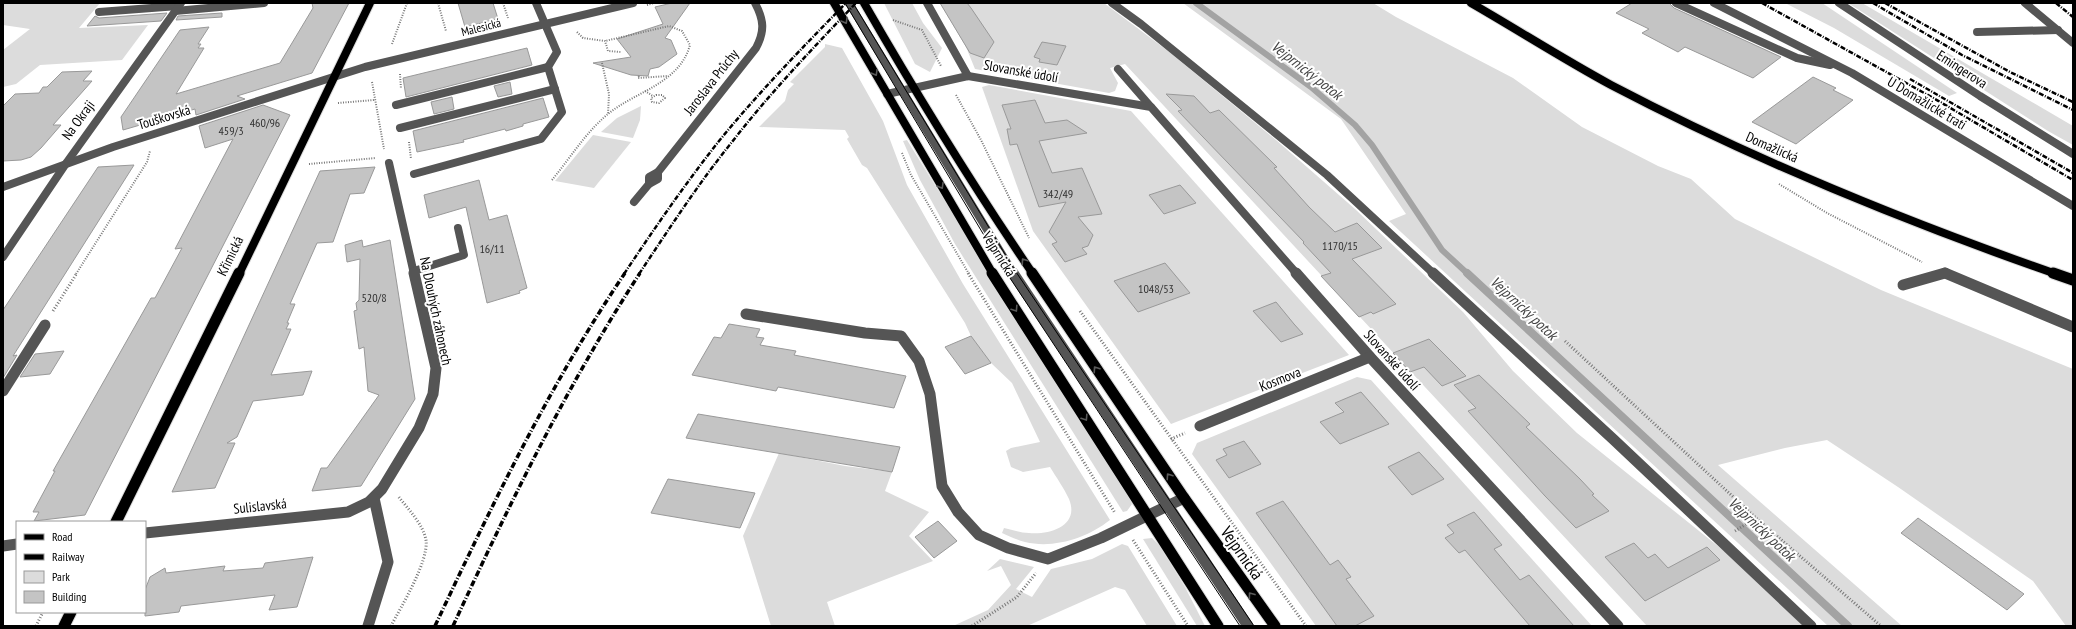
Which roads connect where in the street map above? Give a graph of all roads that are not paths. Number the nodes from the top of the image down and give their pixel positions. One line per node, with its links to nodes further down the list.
1 (264, 3): 16 (street)
2 (370, 3): 26 (main road, Křimická)
3 (536, 3): 18 (street)
4 (633, 3): 18 (street, Malesická)
5 (755, 3): 39 (street, Jaroslava Průchy)
6 (834, 3): 30 (main road, Vejprnická, one-way to 30)
7 (849, 3): 29 (street, Vejprnická)
8 (864, 3): 27 (main road, Vejprnická)
9 (927, 3): 25 (street)
10 (1112, 3): 67 (street)
11 (1676, 3): 22 (street)
12 (1714, 3): 22 (street, U Domažlické trati)
13 (1839, 3): 34 (street, Emingerova)
14 (2025, 3): 19 (street)
15 (1472, 4): 44 (main road, Domažlická)
16 (178, 7): 17 (street); 35 (street, Na Okraji)
17 (99, 12)
18 (544, 24): 23 (street); 26 (street, Malesická)
19 (2058, 30): 20 (street); 21 (street)
20 (1977, 32)
21 (2073, 43)
22 (1840, 66): 40 (street, U Domažlické trati)
23 (548, 67): 28 (street); 31 (street)
24 (1118, 69): 32 (street, Slovanské údolí)
25 (968, 76): 27 (street, Slovanské údolí); 32 (street, Slovanské údolí)
26 (335, 78): 35 (street, Touškovská); 56 (main road, Křimická)
27 (914, 88): 29 (street, Slovanské údolí); 53 (main road, Vejprnická, one-way to 27)
28 (555, 89): 33 (street); 37 (street)
29 (901, 91): 30 (street, Slovanské údolí); 54 (street, Vejprnická)
30 (887, 94): 55 (main road, Vejprnická, one-way to 55)
31 (396, 105)
32 (1151, 107): 49 (street, Slovanské údolí)
33 (400, 128)
34 (2073, 154)
35 (67, 162): 38 (street, Touškovská); 42 (street, Na Okraji)
36 (389, 163): 43 (street, Na Dlouhých záhonech)
37 (414, 174)
38 (3, 187)
39 (634, 202)
40 (2073, 206)
41 (458, 228): 43 (street)
42 (3, 257)
43 (414, 271): 52 (street, Na Dlouhých záhonech)
44 (2073, 280)
45 (1904, 285): 48 (street)
46 (746, 314): 55 (street)
47 (44, 325): 50 (street)
48 (2073, 327)
49 (1370, 357): 51 (street, Kosmova); 66 (street, Slovanské údolí)
50 (3, 391)
51 (1200, 426)
52 (374, 498): 57 (street, Sulislavská); 62 (street)
53 (1184, 498): 54 (street); 65 (main road, Vejprnická, one-way to 53)
54 (1167, 505): 55 (street); 64 (street, Vejprnická)
55 (1147, 515): 63 (main road, Vejprnická)
56 (116, 521)
57 (146, 533)
58 (16, 544): 59 (street)
59 (3, 546)
60 (70, 613): 61 (main road)
61 (64, 626)
62 (368, 626)
63 (1218, 626)
64 (1248, 626)
65 (1274, 626)
66 (1618, 626)
67 (1811, 626)

